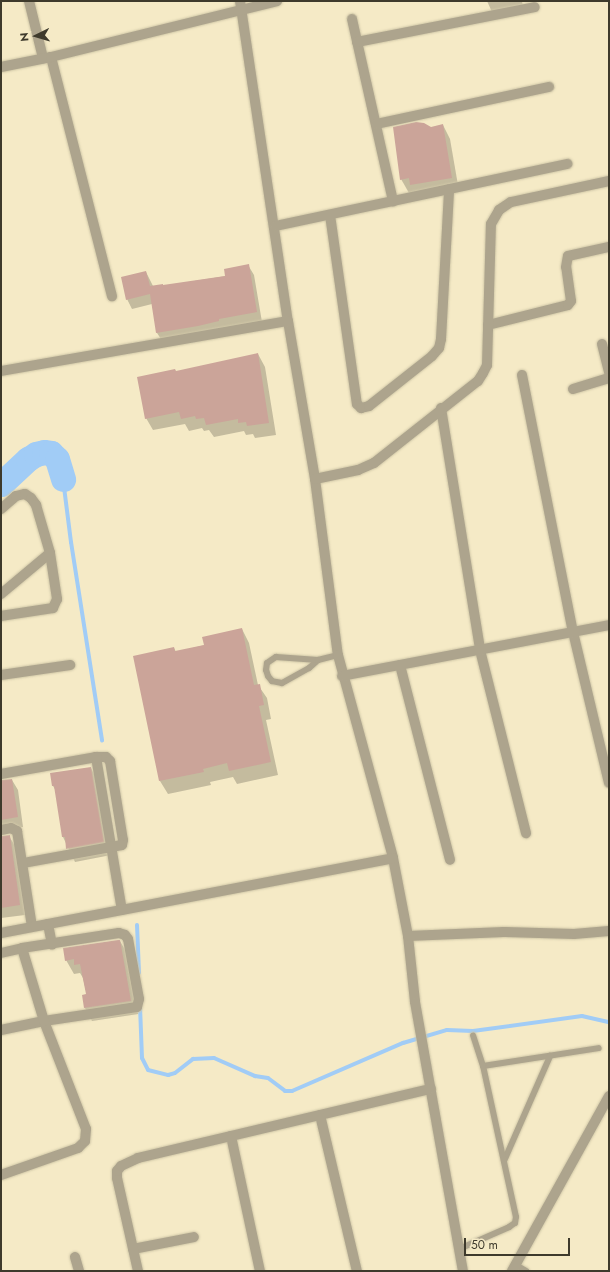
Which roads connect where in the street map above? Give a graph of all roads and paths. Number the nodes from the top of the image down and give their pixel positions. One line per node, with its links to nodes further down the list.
1 (29, 1): 7 (street)
2 (277, 1): 3 (street)
3 (241, 5): 7 (street); 16 (street)
4 (535, 7): 6 (street)
5 (352, 19): 6 (street)
6 (357, 42): 10 (street)
7 (47, 57): 8 (street); 18 (street)
8 (1, 67)
9 (549, 87): 10 (street)
10 (376, 124): 14 (street)
11 (567, 164): 13 (street)
12 (609, 181): 20 (street)
13 (449, 189): 14 (street); 15 (street)
14 (393, 201): 15 (street)
15 (330, 215): 16 (street)
16 (275, 226): 19 (street)
17 (609, 247): 20 (street)
18 (112, 296)
19 (288, 321): 22 (street); 28 (street)
20 (488, 325): 27 (street)
21 (602, 344): 23 (street)
22 (1, 371)
23 (609, 373)
24 (522, 375): 34 (street)
25 (609, 378): 26 (street)
26 (573, 389)
27 (441, 408): 28 (street); 35 (street)
28 (315, 479): 36 (street)
29 (1, 509): 30 (street)
30 (50, 553): 31 (street); 32 (street)
31 (1, 594)
32 (1, 616)
33 (609, 625): 34 (street)
34 (573, 632): 35 (street); 43 (street)
35 (480, 650): 39 (street); 45 (street)
36 (338, 655): 37 (lane); 41 (street)
37 (318, 660): 37 (lane)
38 (70, 665): 40 (street)
39 (400, 665): 41 (street); 48 (street)
40 (1, 675)
41 (342, 676): 47 (street)
42 (1, 774): 46 (street)
43 (609, 783)
44 (1, 830): 49 (street)
45 (526, 833)
46 (110, 849): 49 (street); 50 (street)
47 (393, 858): 50 (street); 55 (street)
48 (450, 860)
49 (23, 863): 52 (street)
50 (122, 910): 51 (street)
51 (48, 924): 52 (street); 56 (street)
52 (32, 927): 54 (street)
53 (609, 931): 55 (street)
54 (1, 933)
55 (408, 936): 65 (street)
56 (52, 945): 57 (street); 59 (street)
57 (22, 948): 58 (street); 59 (street)
58 (1, 953)
59 (44, 1021): 60 (street); 70 (street)
60 (1, 1030)
61 (473, 1036): 64 (lane)
62 (599, 1048): 63 (lane)
63 (550, 1056): 64 (lane); 69 (lane)
64 (482, 1066): 69 (lane)
65 (431, 1089): 67 (street); 73 (street)
66 (609, 1096): 75 (street)
67 (320, 1115): 68 (street); 79 (street)
68 (231, 1136): 72 (street); 78 (street)
69 (504, 1161): 73 (lane)
70 (1, 1176)
71 (194, 1237): 72 (street)
72 (133, 1249): 77 (street)
73 (459, 1249): 80 (street)
74 (76, 1257): 76 (street)
75 (514, 1268): 81 (lane)
76 (79, 1271)
77 (138, 1271)
78 (260, 1271)
79 (358, 1271)
80 (463, 1271)
81 (526, 1271)

